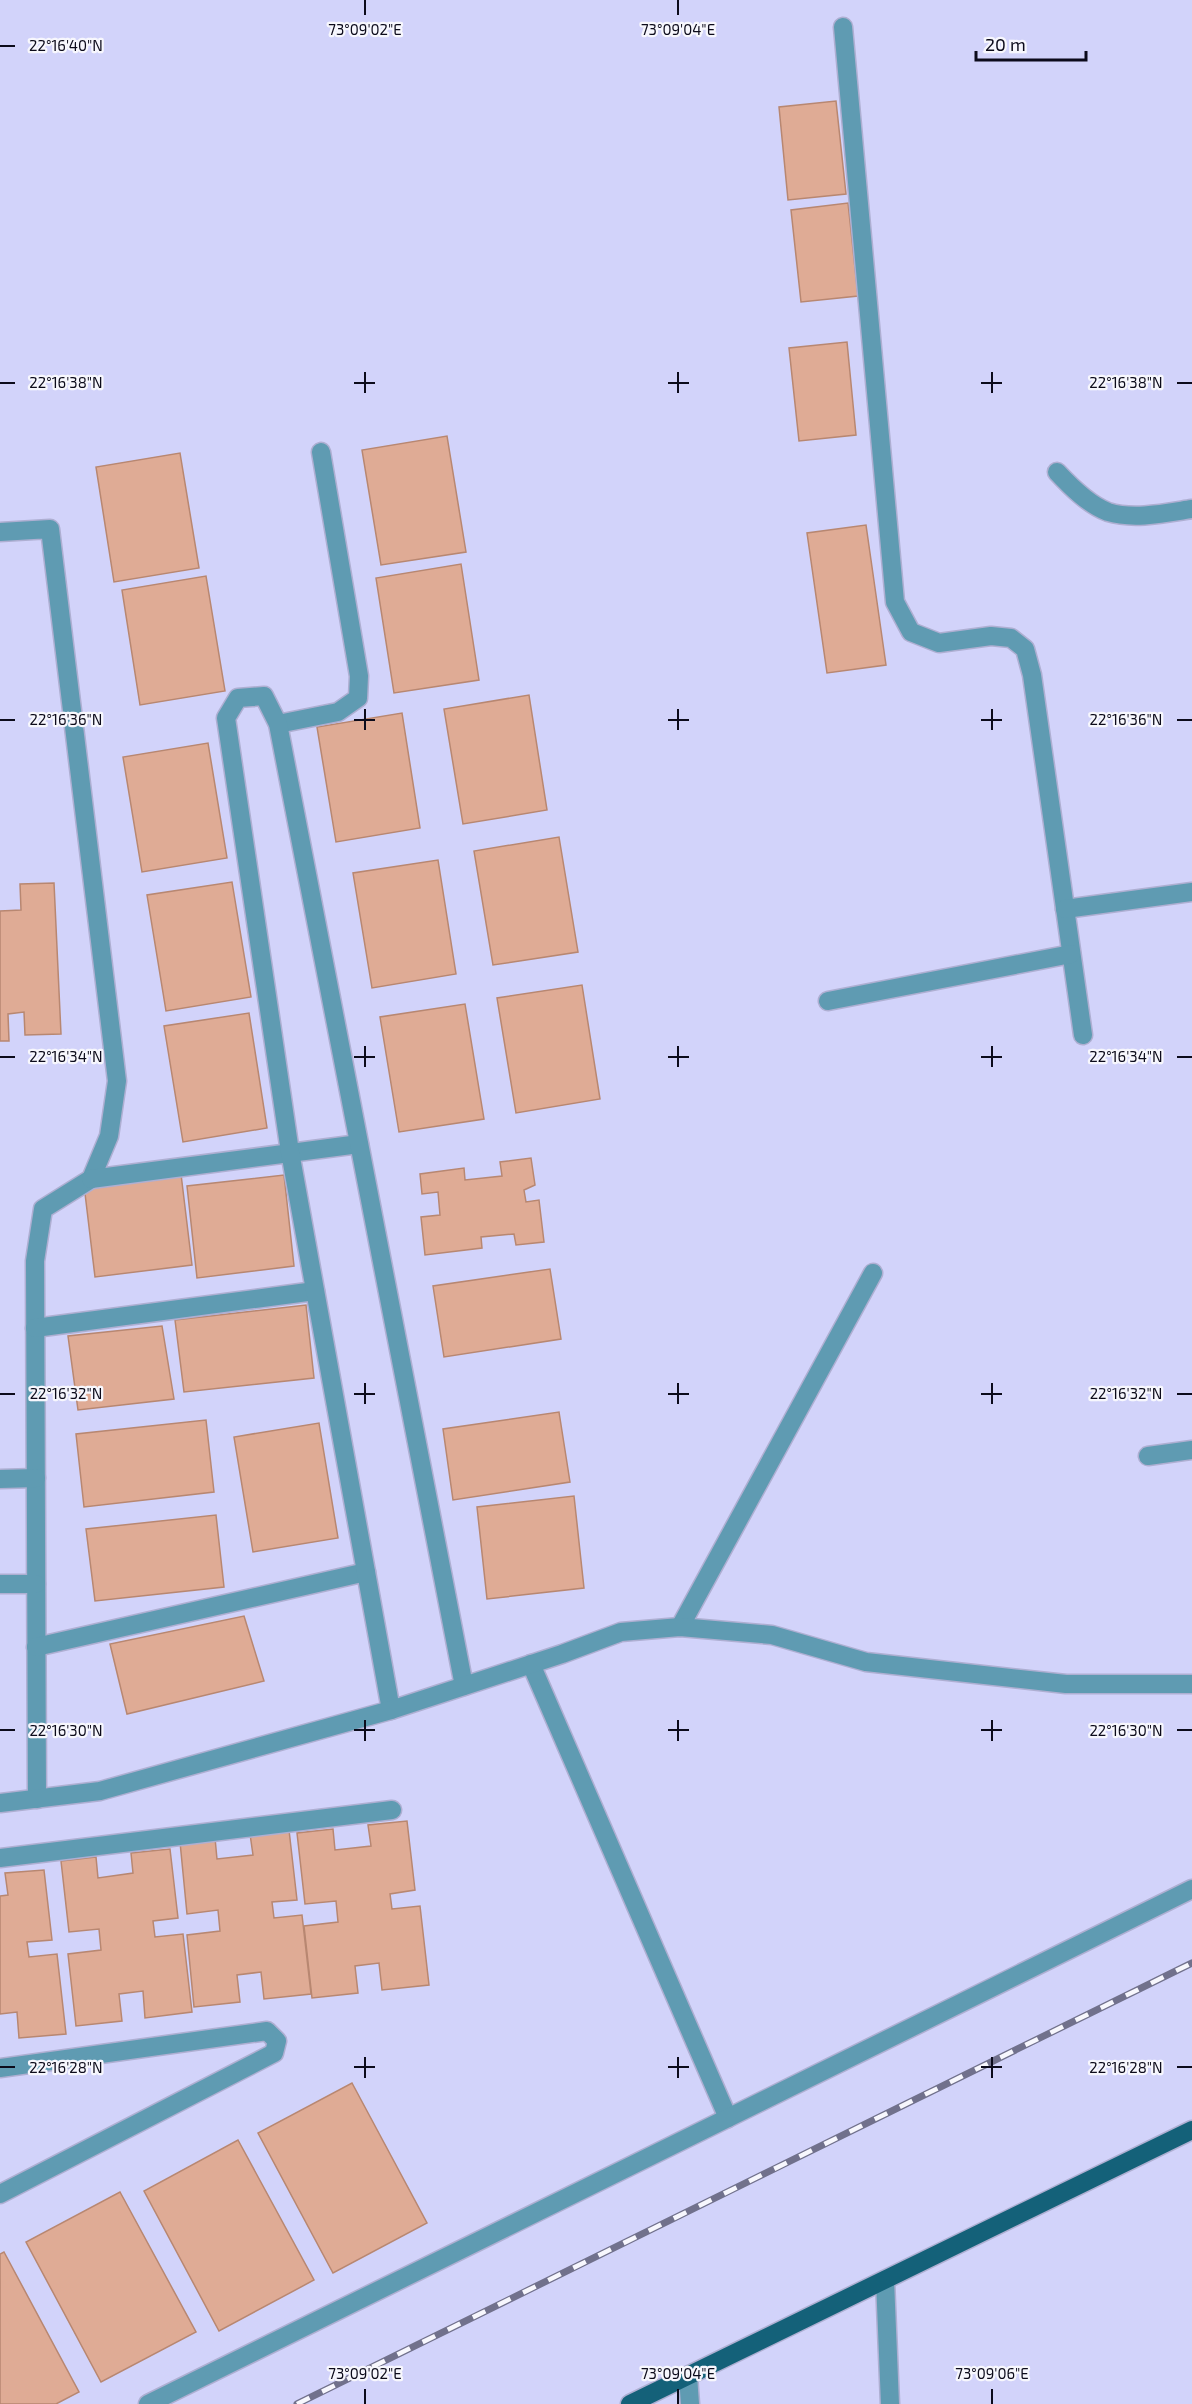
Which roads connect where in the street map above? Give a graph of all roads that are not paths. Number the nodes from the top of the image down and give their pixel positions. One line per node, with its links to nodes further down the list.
1 (843, 27): 8 (street)
2 (321, 452): 6 (street)
3 (1057, 472): 4 (street)
4 (1192, 509)
5 (0, 532): 14 (street)
6 (278, 724): 12 (street); 13 (street)
7 (1192, 892): 8 (street)
8 (1065, 909): 9 (street)
9 (1071, 954): 10 (street); 11 (street)
10 (828, 1001)
11 (1083, 1035)
12 (359, 1144): 13 (street); 29 (street)
13 (290, 1152): 14 (street); 16 (street)
14 (91, 1179): 17 (street)
15 (873, 1273): 25 (street)
16 (315, 1291): 17 (street); 22 (street)
17 (35, 1328): 20 (street)
18 (1192, 1450): 19 (street)
19 (1148, 1456)
20 (36, 1478): 21 (street); 24 (street)
21 (0, 1479)
22 (366, 1572): 26 (street); 30 (street)
23 (0, 1584): 24 (street)
24 (36, 1584): 26 (street)
25 (680, 1627): 27 (street); 28 (street)
26 (36, 1647): 31 (street)
27 (531, 1664): 29 (street); 37 (street)
28 (1192, 1684)
29 (464, 1686): 30 (street)
30 (391, 1710): 31 (street)
31 (37, 1799): 32 (street)
32 (0, 1803)
33 (392, 1810): 34 (street)
34 (0, 1858)
35 (1192, 1889): 37 (street)
36 (0, 2068): 39 (street)
37 (728, 2118): 42 (street)
38 (1192, 2130): 40 (main road)
39 (0, 2194)
40 (885, 2280): 41 (main road); 45 (street)
41 (688, 2376): 43 (main road); 44 (street)
42 (148, 2404)
43 (630, 2404)
44 (690, 2404)
45 (890, 2404)

